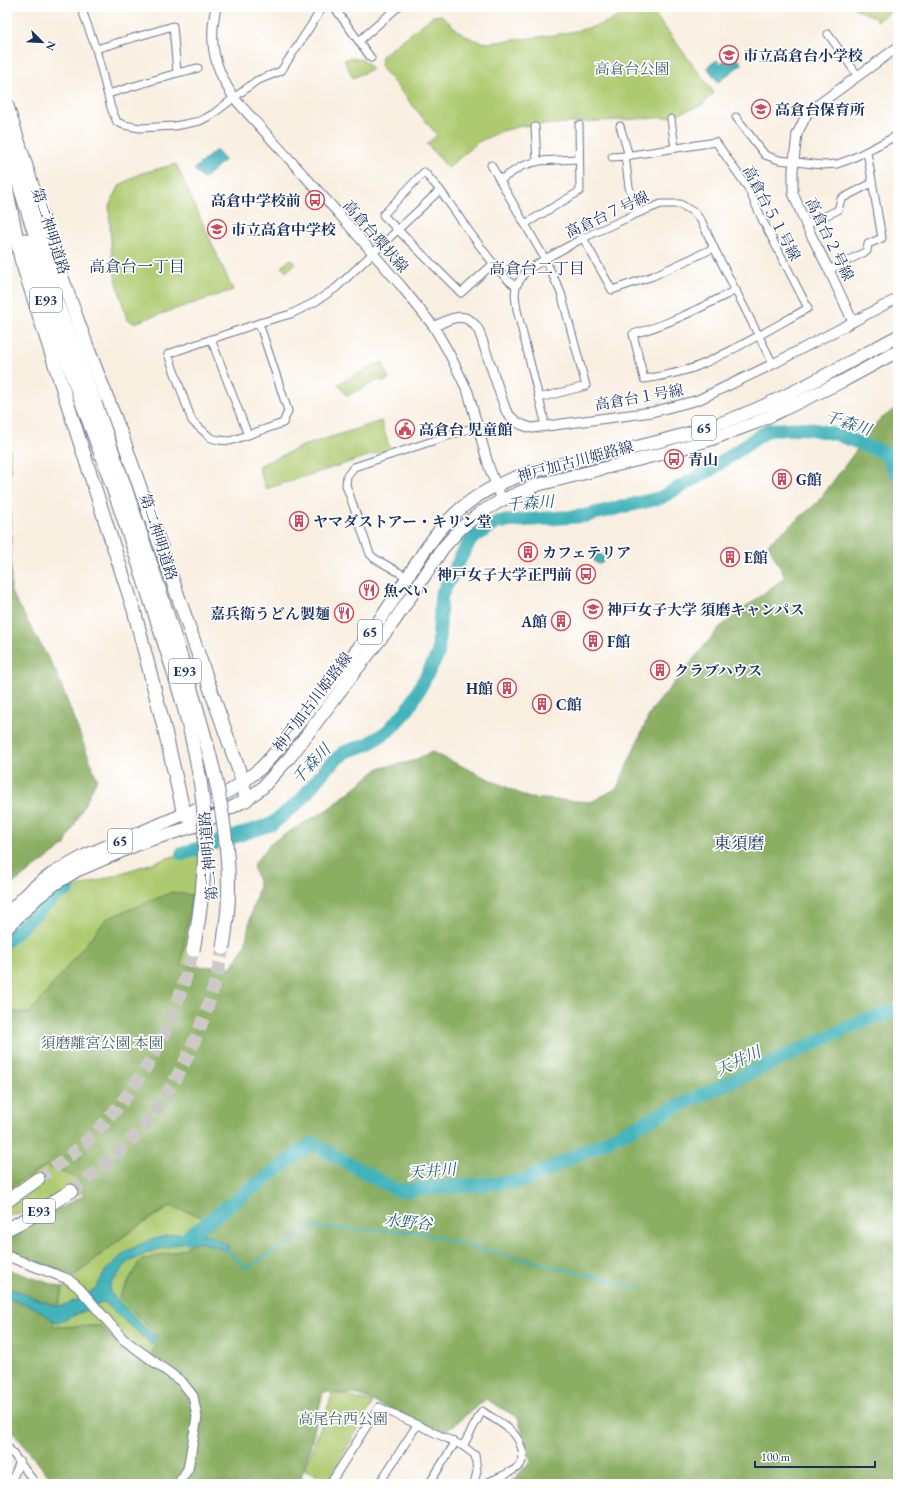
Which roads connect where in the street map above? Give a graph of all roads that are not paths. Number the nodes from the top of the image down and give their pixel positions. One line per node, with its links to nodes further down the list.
1 (81, 7): 9 (street)
2 (216, 7): 15 (street, 高倉台環状線)
3 (322, 7): 15 (street)
4 (334, 7): 7 (street)
5 (398, 7): 7 (street)
6 (828, 34): 13 (street)
7 (359, 41): 10 (street)
8 (898, 48): 13 (street, 高倉台２号線)
9 (96, 49): 12 (street); 14 (street)
10 (371, 58)
11 (198, 68): 12 (street)
12 (178, 73): 14 (street)
13 (858, 76): 29 (street, 高倉台２号線)
14 (108, 94): 15 (street)
15 (236, 100): 42 (street, 高倉台環状線)
16 (7, 106): 34 (highway)
17 (736, 117): 29 (street)
18 (671, 119): 24 (street)
19 (579, 125): 28 (street)
20 (620, 126): 26 (street)
21 (535, 127): 30 (street)
22 (898, 135): 25 (street)
23 (7, 147): 34 (highway, 第二神明道路 / E93)
24 (675, 148): 26 (street, 高倉台５１号線); 52 (street, 高倉台５１号線)
25 (867, 152): 29 (street); 33 (street)
26 (627, 156): 27 (street, 高倉台５１号線); 36 (street)
27 (612, 157)
28 (578, 159): 30 (street); 37 (street)
29 (794, 161): 38 (street, 高倉台２号線)
30 (537, 162): 32 (street)
31 (491, 165): 32 (street)
32 (500, 180): 37 (street)
33 (872, 183): 38 (street); 45 (street)
34 (16, 189): 58 (highway, 第二神明道路 / E93); 65 (highway); 67 (highway)
35 (440, 190): 39 (street); 39 (street); 44 (street)
36 (638, 213): 40 (street, 高倉台７号線); 41 (street, 高倉台７号線)
37 (525, 224): 43 (street)
38 (806, 226): 45 (street, 高倉台２号線)
39 (398, 230): 42 (street); 44 (street)
40 (583, 238): 41 (street); 43 (street, 高倉台７号線)
41 (714, 248): 47 (street, 高倉台７号線)
42 (372, 253): 50 (street); 51 (street, 高倉台環状線)
43 (545, 259): 46 (street, 高倉台７号線); 57 (street)
44 (494, 263): 46 (street)
45 (829, 270): 49 (street, 高倉台２号線)
46 (516, 286): 57 (street)
47 (736, 290): 52 (street, 高倉台７号線); 52 (street)
48 (898, 298): 49 (street, 高倉台１号線)
49 (853, 322): 56 (street, 高倉台１号線)
50 (259, 323): 54 (street); 61 (street)
51 (434, 327): 59 (street, 高倉台環状線); 60 (street, 高倉台１号線)
52 (759, 336): 56 (street, 高倉台７号線)
53 (898, 336): 62 (main road, 神戸加古川姫路線 / 65)
54 (211, 339): 61 (street); 61 (street)
55 (898, 350): 63 (main road, 神戸加古川姫路線 / 65)
56 (773, 364): 60 (street, 高倉台１号線)
57 (539, 398): 60 (street)
58 (90, 405): 71 (highway, 第二神明道路 / E93, bridge); 72 (highway, 第二神明道路 / E93, bridge)
59 (478, 426): 62 (street, 高倉台環状線); 64 (street)
60 (544, 427)
61 (248, 435)
62 (497, 485): 63 (street, 高倉台環状線); 64 (main road, 神戸加古川姫路線 / 65)
63 (502, 500): 66 (main road, 神戸加古川姫路線 / 65)
64 (407, 577): 65 (main road, 神戸加古川姫路線 / 65)
65 (243, 782): 66 (highway); 67 (main road, 神戸加古川姫路線 / 65)
66 (246, 800): 68 (main road, 神戸加古川姫路線 / 65)
67 (184, 814): 68 (highway); 69 (main road, 神戸加古川姫路線 / 65)
68 (198, 825): 70 (main road, 神戸加古川姫路線 / 65)
69 (7, 914)
70 (7, 928)
71 (223, 948)
72 (193, 950)
73 (38, 1179): 75 (highway, E93)
74 (71, 1191): 76 (highway, E93)
75 (7, 1201)
76 (7, 1229)
77 (7, 1256): 85 (street)
78 (417, 1425): 79 (street); 86 (street); 87 (street)
79 (455, 1443): 81 (street); 88 (street)
80 (7, 1446): 82 (street)
81 (463, 1446): 89 (street); 90 (street)
82 (20, 1462): 83 (street); 84 (street)
83 (10, 1484)
84 (36, 1484)
85 (178, 1484)
86 (330, 1484)
87 (379, 1484)
88 (429, 1484)
89 (474, 1484)
90 (484, 1484)

